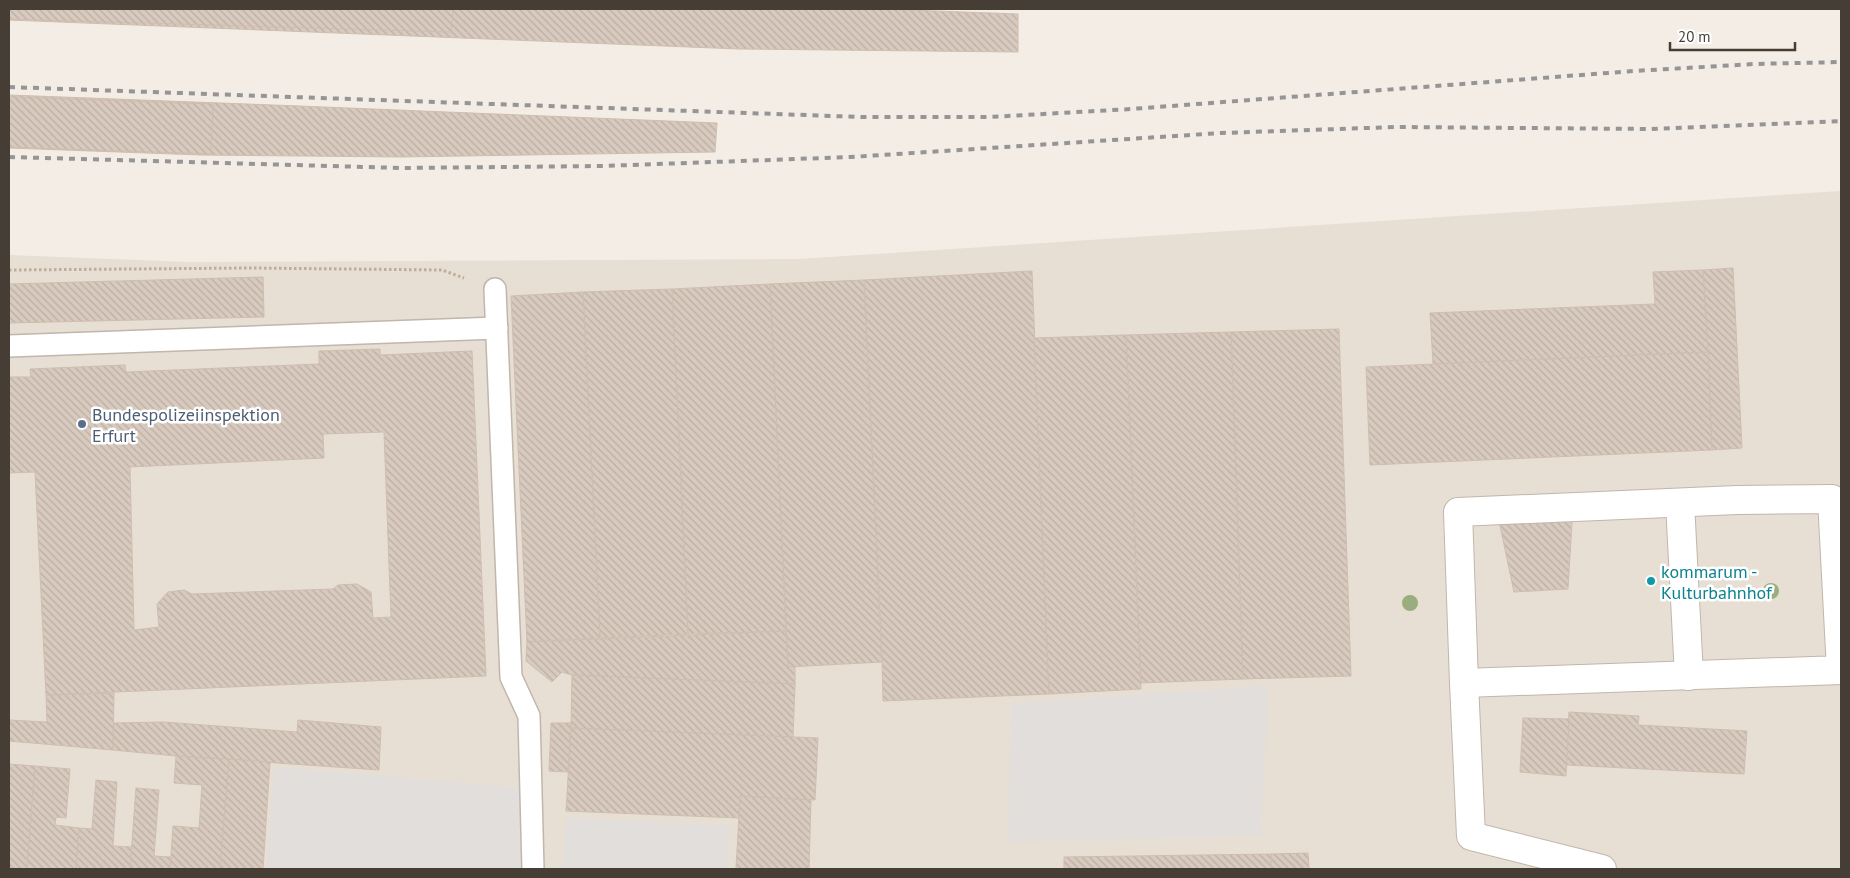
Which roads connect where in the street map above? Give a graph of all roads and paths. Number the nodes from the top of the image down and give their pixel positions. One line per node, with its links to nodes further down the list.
1 (9, 270): 2 (path)
2 (495, 289): 3 (lane)
3 (497, 328): 4 (lane); 8 (lane)
4 (9, 346)
5 (1680, 503): 6 (street); 6 (street); 7 (street)
6 (1690, 676): 7 (street)
7 (1464, 683): 9 (street)
8 (533, 869)
9 (1602, 869)

